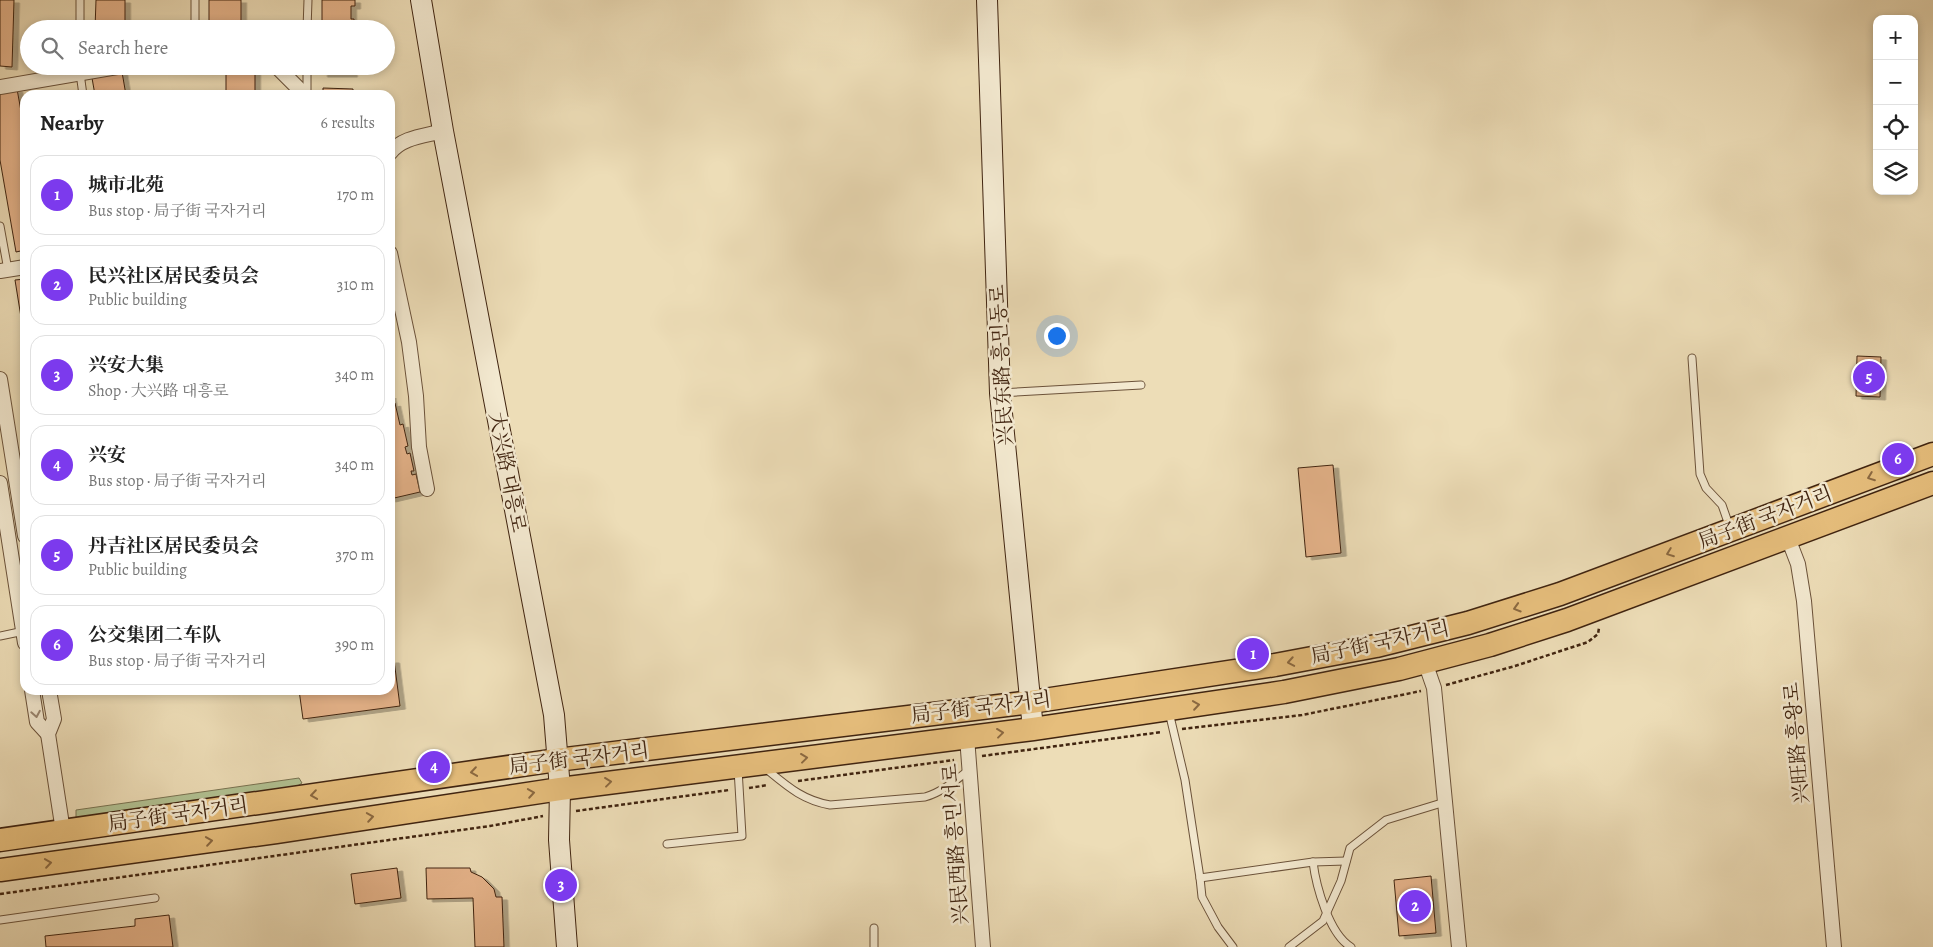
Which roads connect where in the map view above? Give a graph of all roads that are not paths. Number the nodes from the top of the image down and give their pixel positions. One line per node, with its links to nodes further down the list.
1 (80, 0): 6 (lane)
2 (195, 0): 7 (lane)
3 (308, 0): 8 (lane)
4 (421, 0): 17 (street, 大兴路 대흥로)
5 (987, 0): 26 (street, 兴民东路 흥민동로)
6 (80, 20)
7 (195, 20)
8 (307, 20)
9 (57, 75): 13 (street)
10 (80, 75): 14 (lane)
11 (285, 75): 15 (street)
12 (307, 75): 16 (lane)
13 (0, 88)
14 (82, 90)
15 (301, 90)
16 (306, 90)
17 (443, 131): 18 (street); 47 (street, 大兴路 대흥로)
18 (395, 147)
19 (0, 226): 21 (lane)
20 (20, 268): 21 (street)
21 (4, 270)
22 (395, 276): 30 (street)
23 (1692, 358): 34 (lane)
24 (0, 379): 31 (street)
25 (1142, 385): 26 (lane)
26 (1000, 393): 42 (street, 兴民东路 흥민동로)
27 (1933, 454): 34 (main road, 局子街 국자거리, one-way to 34)
28 (0, 483): 32 (street)
29 (1933, 483): 35 (main road, 局子街 국자거리)
30 (427, 489)
31 (20, 504)
32 (4, 529): 33 (street); 36 (street)
33 (20, 529)
34 (1731, 530): 42 (main road, 局子街 국자거리, one-way to 42)
35 (1788, 538): 39 (main road, 局子街 국자거리); 70 (street, 兴旺路 흥왕로)
36 (20, 614)
37 (20, 635): 38 (lane)
38 (0, 636)
39 (1425, 662): 43 (main road, 局子街 국자거리, one-way to 39); 51 (street)
40 (33, 695): 45 (street, one-way to 45)
41 (50, 695): 45 (street)
42 (1031, 702): 44 (street, 兴民东路 흥민동로); 47 (main road, 局子街 국자거리)
43 (1168, 709): 44 (main road, 局子街 국자거리); 58 (lane)
44 (1033, 729): 46 (main road, 局子街 국자거리, one-way to 44)
45 (48, 734): 52 (street)
46 (967, 737): 48 (main road, 局子街 국자거리, one-way to 46); 49 (street, 兴民西路 흥민서로)
47 (557, 760): 50 (street, 大兴路 대흥로); 52 (main road, 局子街 국자거리, one-way to 52)
48 (748, 765): 49 (lane); 50 (main road, 局子街 국자거리, one-way to 48); 54 (lane)
49 (970, 769): 65 (street, 兴民西路 흥민서로)
50 (560, 789): 57 (main road, 局子街 국자거리, one-way to 50); 63 (street, 大兴路 대흥로)
51 (1446, 802): 55 (lane); 69 (street)
52 (63, 831): 53 (main road, 局子街 국자거리)
53 (0, 840)
54 (667, 844)
55 (1346, 860): 56 (lane); 60 (lane)
56 (1313, 862): 58 (lane); 60 (lane)
57 (0, 870)
58 (1200, 878): 66 (lane)
59 (155, 898): 61 (lane)
60 (1326, 913): 67 (lane); 68 (lane)
61 (0, 920)
62 (874, 928): 64 (lane)
63 (567, 947)
64 (874, 947)
65 (983, 947)
66 (1233, 947)
67 (1289, 947)
68 (1351, 947)
69 (1459, 947)
70 (1834, 947)

